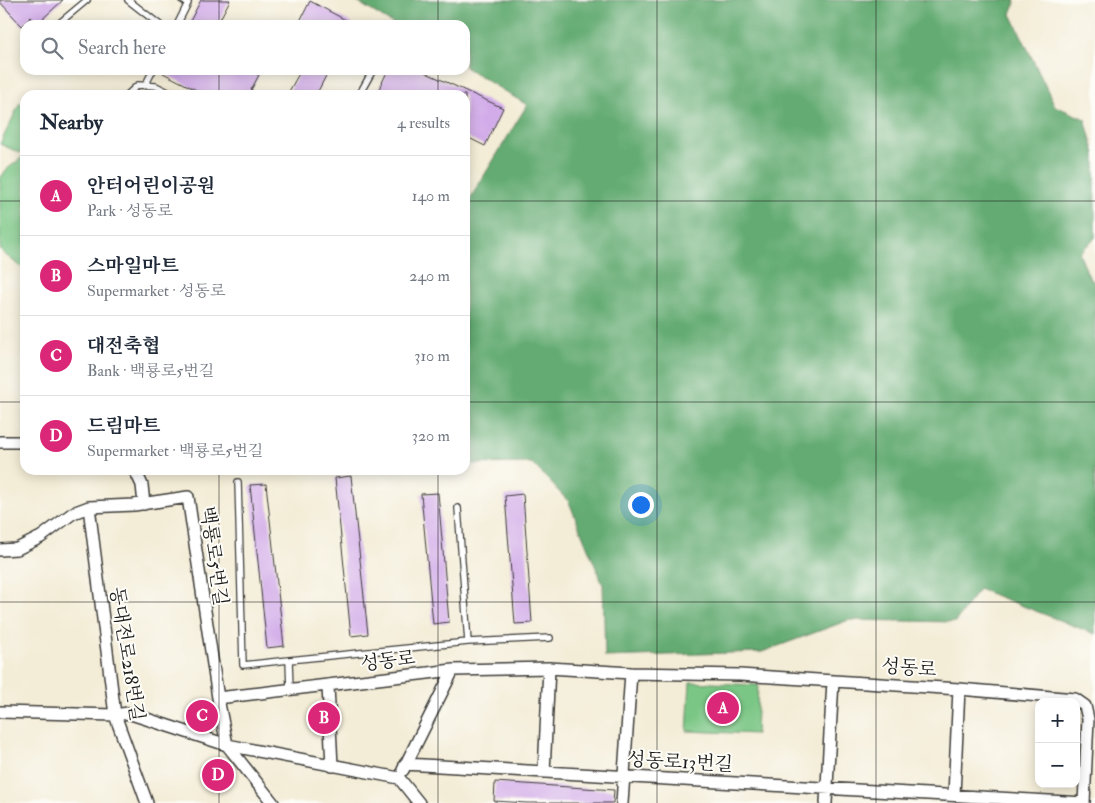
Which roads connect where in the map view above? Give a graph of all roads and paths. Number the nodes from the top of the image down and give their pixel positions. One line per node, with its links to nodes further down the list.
1 (87, 0): 4 (lane)
2 (128, 0): 5 (lane)
3 (182, 0): 6 (lane)
4 (63, 20)
5 (154, 20)
6 (180, 20)
7 (150, 75): 9 (lane)
8 (370, 75): 12 (lane)
9 (145, 86): 10 (lane); 11 (lane)
10 (132, 90)
11 (164, 90)
12 (363, 90)
13 (0, 442): 14 (street)
14 (20, 442)
15 (136, 475): 17 (street)
16 (238, 482): 23 (lane)
17 (144, 504): 18 (street, 백룡로5번길); 31 (street, 백룡로5번길)
18 (89, 507): 20 (street, 백룡로5번길); 33 (street, 동대전로218번길)
19 (458, 508): 22 (lane)
20 (0, 550)
21 (550, 638): 22 (lane)
22 (468, 642): 23 (lane)
23 (289, 660): 30 (lane)
24 (549, 668): 25 (street, 성동로); 26 (street, 성동로); 37 (street)
25 (453, 670): 28 (street, 성동로); 35 (street)
26 (631, 674): 27 (street, 성동로); 38 (street)
27 (833, 681): 29 (street, 성동로); 40 (street)
28 (328, 686): 30 (street, 성동로); 36 (street)
29 (959, 689): 41 (street); 48 (street, 성동로)
30 (290, 690): 31 (street, 성동로)
31 (218, 698): 34 (street, 백룡로5번길)
32 (0, 712): 33 (street)
33 (115, 715): 34 (street); 43 (street, 동대전로218번길)
34 (227, 745): 36 (street); 44 (street, 백룡로5번길)
35 (405, 764): 37 (street, 성동로13번길); 39 (street)
36 (332, 766): 39 (street)
37 (544, 772): 38 (street, 성동로13번길)
38 (623, 776): 40 (street, 성동로13번길); 46 (street)
39 (399, 778): 45 (street)
40 (826, 788): 41 (street, 성동로13번길); 47 (street)
41 (954, 796): 42 (street, 성동로13번길)
42 (990, 800): 48 (street, 성동로13번길)
43 (147, 803)
44 (274, 803)
45 (419, 803)
46 (622, 803)
47 (826, 803)
48 (1084, 803)

